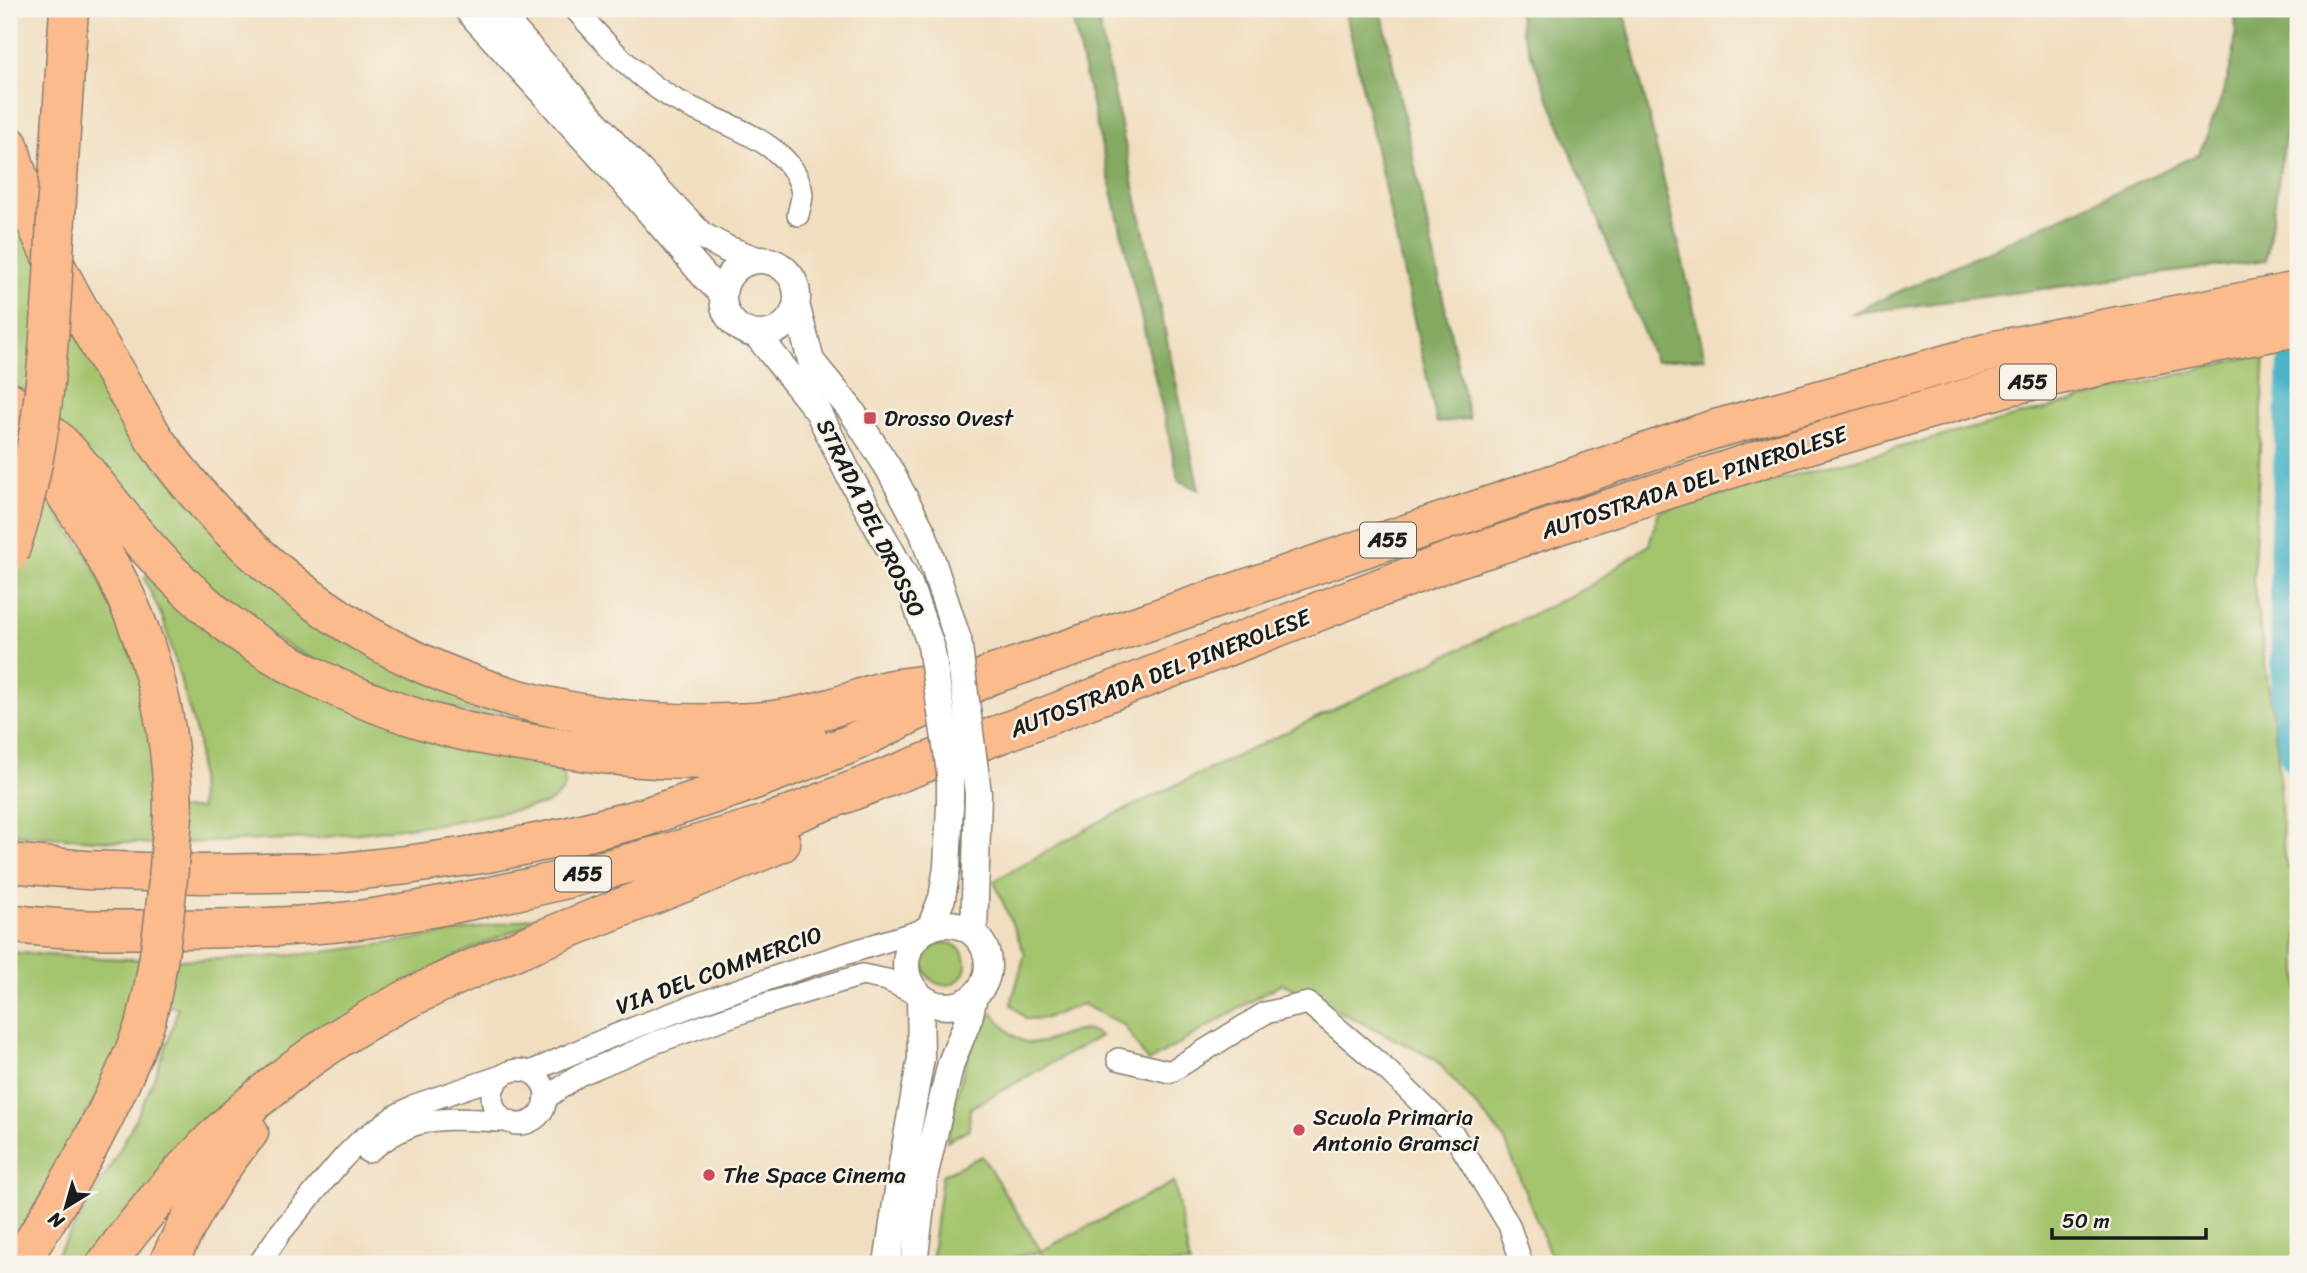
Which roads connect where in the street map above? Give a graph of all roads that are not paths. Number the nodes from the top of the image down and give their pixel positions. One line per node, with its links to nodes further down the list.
1 (69, 9): 15 (highway, bridge)
2 (467, 9): 9 (street)
3 (495, 9): 7 (street)
4 (575, 9): 6 (street)
5 (9, 145): 16 (highway)
6 (797, 215)
7 (757, 260): 9 (street); 10 (street)
8 (2298, 291): 16 (highway, AUTOSTRADA DEL PINEROLESE / A55)
9 (723, 294): 12 (street)
10 (797, 308): 12 (street); 21 (street, STRADA DEL DROSSO, bridge)
11 (2298, 327): 17 (highway, AUTOSTRADA DEL PINEROLESE / A55)
12 (757, 335): 20 (street, STRADA DEL DROSSO, bridge)
13 (9, 401): 16 (highway)
14 (9, 419): 31 (highway, bridge)
15 (9, 553)
16 (988, 677): 18 (highway, AUTOSTRADA DEL PINEROLESE / A55)
17 (1130, 685): 19 (highway, AUTOSTRADA DEL PINEROLESE / A55); 24 (highway)
18 (9, 863)
19 (9, 923)
20 (930, 928): 21 (street); 22 (street); 26 (street, VIA DEL COMMERCIO)
21 (974, 934): 23 (street)
22 (920, 996): 23 (street); 28 (street, VIA DEL COMMERCIO); 35 (street)
23 (974, 996): 36 (street)
24 (372, 1018): 32 (highway); 33 (highway)
25 (1118, 1059): 37 (street)
26 (530, 1072): 27 (street); 28 (street)
27 (501, 1076): 29 (street); 30 (street)
28 (545, 1099): 29 (street)
29 (509, 1121): 30 (street)
30 (302, 1208): 34 (street)
31 (19, 1264)
32 (106, 1264)
33 (169, 1264)
34 (258, 1264)
35 (887, 1264)
36 (914, 1264)
37 (1522, 1264)

